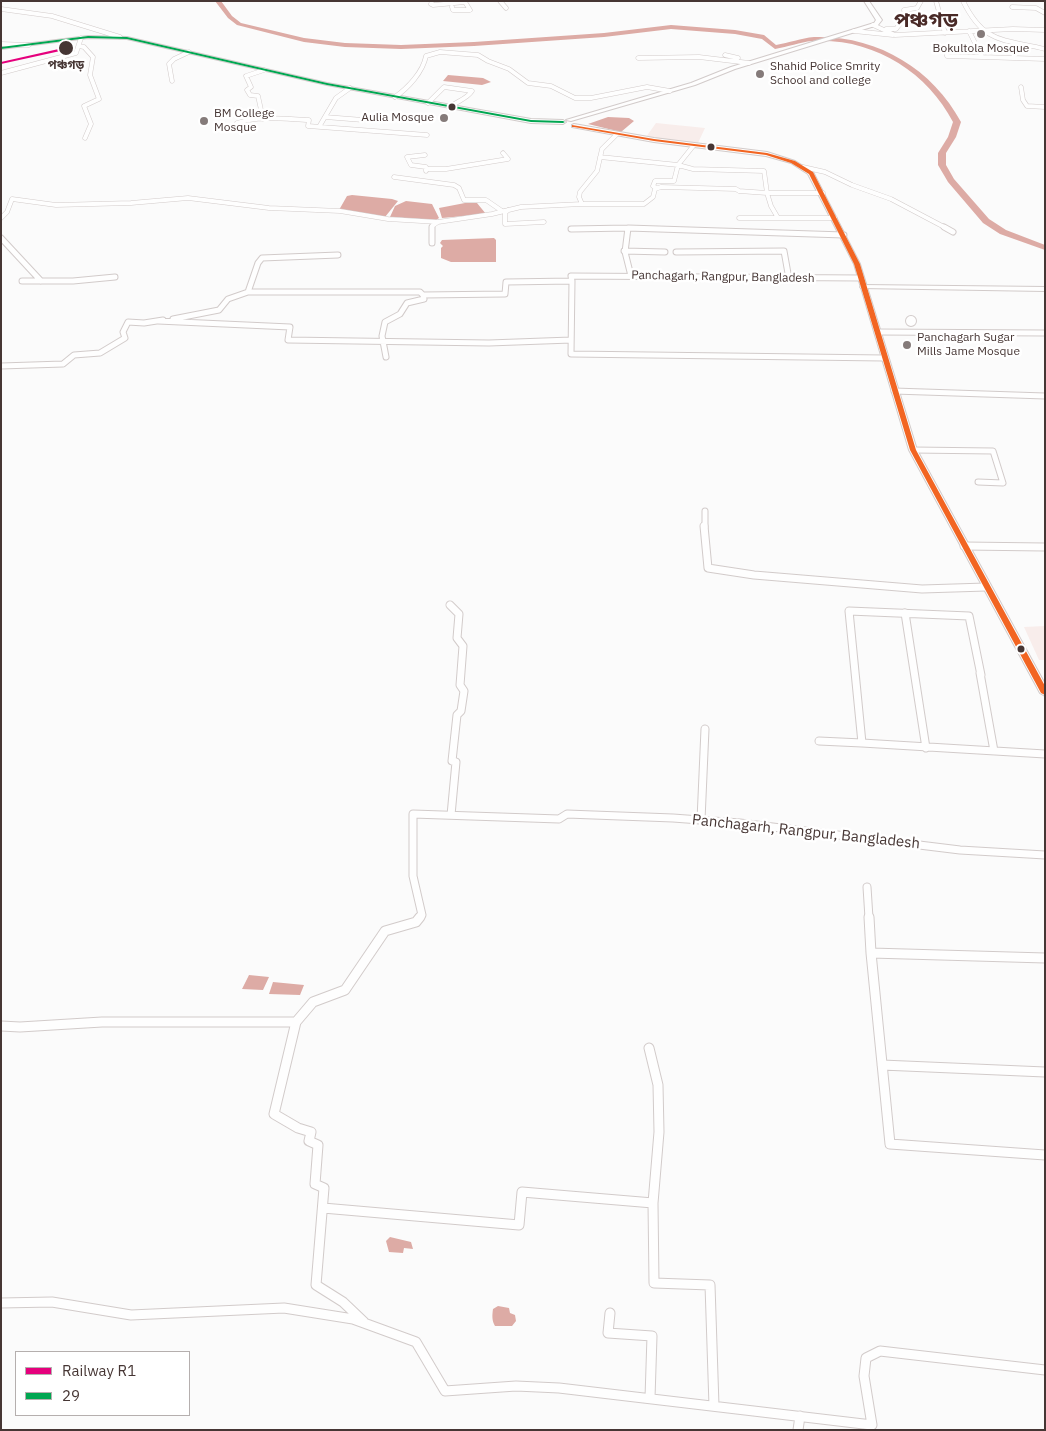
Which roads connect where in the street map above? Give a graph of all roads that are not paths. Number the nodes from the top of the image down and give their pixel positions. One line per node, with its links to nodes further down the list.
1 (432, 1): 9 (street)
2 (472, 1): 9 (street)
3 (500, 1): 11 (street)
4 (866, 1): 15 (highway)
5 (921, 1): 16 (street)
6 (936, 1): 22 (street)
7 (958, 1): 8 (street)
8 (963, 1): 17 (street)
9 (465, 2): 10 (street)
10 (452, 7)
11 (506, 8)
12 (1012, 8): 14 (street)
13 (1, 9): 21 (street)
14 (1045, 13)
15 (874, 25): 16 (street); 19 (highway)
16 (885, 29): 23 (street)
17 (983, 30): 18 (street); 20 (street); 31 (street)
18 (1045, 30)
19 (854, 31): 23 (street); 38 (highway)
20 (969, 31): 22 (street); 35 (street)
21 (106, 32): 24 (street); 25 (street)
22 (946, 33): 23 (street)
23 (895, 35)
24 (94, 37): 25 (main road); 26 (main road)
25 (120, 37): 33 (main road)
26 (81, 38): 28 (main road); 29 (street)
27 (1, 44): 28 (street)
28 (29, 45): 30 (main road)
29 (79, 46): 40 (street); 60 (street)
30 (1, 48)
31 (1045, 49)
32 (946, 51): 35 (street)
33 (189, 52): 39 (main road); 41 (street)
34 (725, 54): 38 (street)
35 (982, 57): 37 (street)
36 (638, 58): 38 (street)
37 (1045, 60)
38 (750, 62): 44 (highway)
39 (264, 70): 43 (main road); 51 (street)
40 (1, 73)
41 (172, 81)
42 (1021, 87): 48 (street)
43 (350, 88): 45 (main road); 50 (street)
44 (670, 91): 45 (street); 49 (highway)
45 (395, 96): 46 (main road)
46 (428, 102): 47 (main road); 47 (street)
47 (450, 107): 53 (main road)
48 (1045, 107)
49 (596, 114): 55 (highway); 57 (highway)
50 (325, 117): 52 (street); 56 (street)
51 (263, 119): 54 (street); 56 (street)
52 (363, 120)
53 (565, 122): 55 (highway); 55 (highway)
54 (237, 123)
55 (578, 123): 57 (highway)
56 (319, 127): 59 (street)
57 (593, 129): 58 (highway)
58 (618, 134): 61 (highway); 64 (street)
59 (427, 135)
60 (85, 138)
61 (694, 144): 65 (street); 66 (highway)
62 (503, 153): 67 (street)
63 (425, 155): 67 (street)
64 (600, 157): 65 (street); 73 (street)
65 (678, 165): 70 (street); 71 (street)
66 (804, 167): 72 (highway); 84 (street)
67 (427, 169): 69 (street)
68 (394, 177): 69 (street)
69 (422, 180): 75 (street)
70 (656, 188): 71 (street); 73 (street)
71 (767, 193): 72 (street); 78 (street)
72 (822, 193): 79 (highway)
73 (582, 204): 74 (street)
74 (509, 210): 75 (street); 81 (street)
75 (502, 211): 80 (street)
76 (1, 218): 80 (street)
77 (739, 218): 78 (street)
78 (778, 218): 79 (street)
79 (835, 218): 85 (highway)
80 (438, 222): 87 (street)
81 (544, 222)
82 (628, 228): 83 (street); 85 (street); 88 (street)
83 (571, 229)
84 (954, 232)
85 (844, 235): 94 (highway)
86 (1, 238): 97 (street)
87 (432, 243)
88 (624, 251): 89 (street); 92 (street)
89 (665, 252)
90 (676, 252): 95 (street)
91 (338, 255): 101 (street)
92 (631, 276): 95 (street, Panchagarh, Rangpur, Bangladesh); 98 (street, Panchagarh, Rangpur, Bangladesh)
93 (115, 277): 97 (street)
94 (861, 278): 95 (street, Panchagarh, Rangpur, Bangladesh); 99 (highway)
95 (789, 279)
96 (22, 281): 97 (street)
97 (41, 281)
98 (572, 281): 102 (street); 110 (street)
99 (863, 286): 100 (main road); 106 (highway)
100 (1045, 289)
101 (248, 292): 102 (street); 103 (street)
102 (424, 295): 111 (street)
103 (158, 321): 111 (street); 114 (street)
104 (912, 323): 107 (street)
105 (1020, 325): 108 (street)
106 (876, 332): 107 (street); 113 (highway)
107 (914, 332): 108 (street)
108 (1014, 333): 109 (street)
109 (1045, 333)
110 (571, 340): 111 (street); 113 (street)
111 (383, 341): 112 (street)
112 (386, 357)
113 (884, 358): 115 (highway)
114 (1, 366)
115 (894, 391): 116 (street); 117 (highway)
116 (1045, 396)
117 (912, 450): 118 (street); 120 (highway)
118 (978, 482)
119 (704, 510): 122 (street)
120 (964, 546): 121 (street); 122 (highway)
121 (1045, 547)
122 (986, 587): 125 (highway)
123 (450, 605): 132 (street)
124 (905, 613): 128 (street); 129 (street); 130 (street)
125 (1045, 693)
126 (705, 729): 133 (street)
127 (819, 741): 128 (street)
128 (862, 743): 129 (street)
129 (926, 748): 130 (street)
130 (994, 751): 131 (street)
131 (1045, 754)
132 (451, 816): 133 (street, Panchagarh, Rangpur, Bangladesh); 138 (street, Panchagarh, Rangpur, Bangladesh)
133 (701, 820): 134 (street, Panchagarh, Rangpur, Bangladesh)
134 (1045, 855)
135 (867, 887): 136 (street)
136 (871, 954): 137 (street); 141 (street)
137 (1045, 958)
138 (296, 1022): 139 (street); 145 (street)
139 (1, 1026)
140 (649, 1048): 144 (street)
141 (882, 1065): 142 (street); 143 (street)
142 (1045, 1072)
143 (1045, 1155)
144 (653, 1202): 145 (street); 151 (street)
145 (323, 1208): 148 (street)
146 (1, 1303): 148 (street)
147 (610, 1313): 150 (street)
148 (368, 1325): 150 (street)
149 (1045, 1370): 152 (street)
150 (650, 1398): 151 (street)
151 (714, 1406): 152 (street)
152 (800, 1416): 153 (street)
153 (798, 1430)

